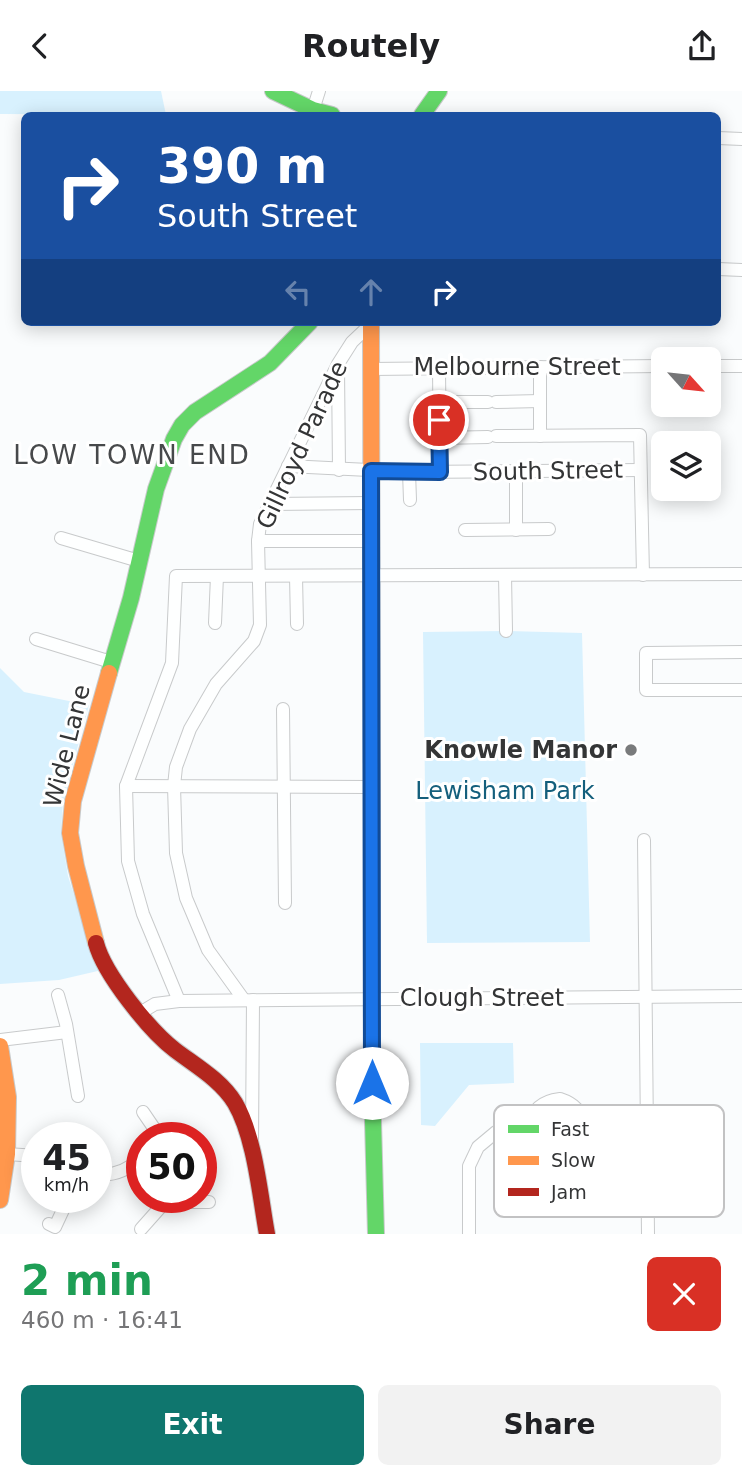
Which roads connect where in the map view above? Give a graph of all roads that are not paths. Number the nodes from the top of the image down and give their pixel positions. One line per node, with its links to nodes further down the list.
1 (273, 91): 4 (street)
2 (319, 91): 4 (street)
3 (439, 91): 6 (street)
4 (313, 110): 5 (street)
5 (321, 112)
6 (424, 112)
7 (721, 138): 8 (street)
8 (742, 139)
9 (721, 269): 10 (street)
10 (742, 270)
11 (306, 326): 41 (street, Wide Lane)
12 (368, 326): 14 (street, Gillroyd Parade)
13 (371, 326): 20 (street)
14 (338, 364): 25 (street, Gillroyd Parade); 26 (street)
15 (651, 366): 18 (street, Melbourne Street)
16 (721, 366): 17 (street)
17 (742, 366)
18 (540, 367): 19 (street, Melbourne Street); 21 (street)
19 (439, 368): 20 (street, Melbourne Street); 22 (street)
20 (371, 369): 28 (street)
21 (540, 401): 22 (street); 23 (street)
22 (439, 402): 24 (street)
23 (540, 436): 24 (street); 27 (street)
24 (440, 438): 31 (street)
25 (288, 466): 26 (street, South Street); 34 (street, Gillroyd Parade)
26 (339, 470): 28 (street, South Street)
27 (640, 470): 29 (street, South Street); 45 (street)
28 (371, 471): 30 (street, South Street); 33 (street)
29 (516, 471): 31 (street, South Street); 36 (street)
30 (409, 472): 31 (street, South Street); 32 (street)
31 (440, 472)
32 (410, 500)
33 (372, 503): 34 (street); 40 (street)
34 (270, 504): 39 (street, Gillroyd Parade)
35 (466, 530): 36 (street)
36 (516, 530): 37 (street)
37 (549, 530)
38 (61, 538): 41 (street)
39 (258, 541): 40 (street); 47 (street, Gillroyd Parade)
40 (372, 541): 43 (street)
41 (139, 561): 54 (street, Wide Lane)
42 (742, 574): 45 (street)
43 (371, 575): 44 (street); 48 (street); 60 (street)
44 (505, 575): 45 (street); 51 (street)
45 (643, 575)
46 (217, 576): 47 (street); 49 (street); 57 (street)
47 (259, 576): 48 (street); 58 (street, Gillroyd Parade)
48 (296, 576): 50 (street)
49 (215, 623)
50 (297, 624)
51 (506, 631)
52 (36, 639): 54 (street)
53 (742, 652): 55 (street)
54 (111, 662): 69 (street, Wide Lane)
55 (742, 691)
56 (283, 709): 59 (street)
57 (125, 786): 58 (street); 68 (street)
58 (174, 786): 59 (street); 67 (street, Gillroyd Parade)
59 (283, 786): 60 (street); 62 (street)
60 (371, 786): 66 (street)
61 (640, 847): 65 (street)
62 (285, 903)
63 (58, 995): 70 (street)
64 (742, 996): 65 (street, Clough Street)
65 (646, 997): 66 (street, Clough Street); 76 (street)
66 (372, 999): 67 (street, Clough Street); 89 (street)
67 (248, 1000): 68 (street, Clough Street); 80 (street)
68 (180, 1001): 69 (street, Clough Street)
69 (140, 1013): 80 (street, Wide Lane)
70 (66, 1032): 71 (street); 73 (street)
71 (0, 1040)
72 (0, 1046): 81 (street)
73 (78, 1096)
74 (540, 1105): 75 (street)
75 (572, 1105)
76 (647, 1105)
77 (143, 1112): 78 (street)
78 (150, 1122)
79 (494, 1134): 90 (street)
80 (252, 1148): 88 (street, Wide Lane)
81 (7, 1154): 82 (street); 83 (street)
82 (21, 1155)
83 (0, 1200)
84 (62, 1213): 86 (street)
85 (153, 1213): 87 (street)
86 (49, 1224)
87 (141, 1229)
88 (267, 1234)
89 (376, 1234)
90 (470, 1234)

